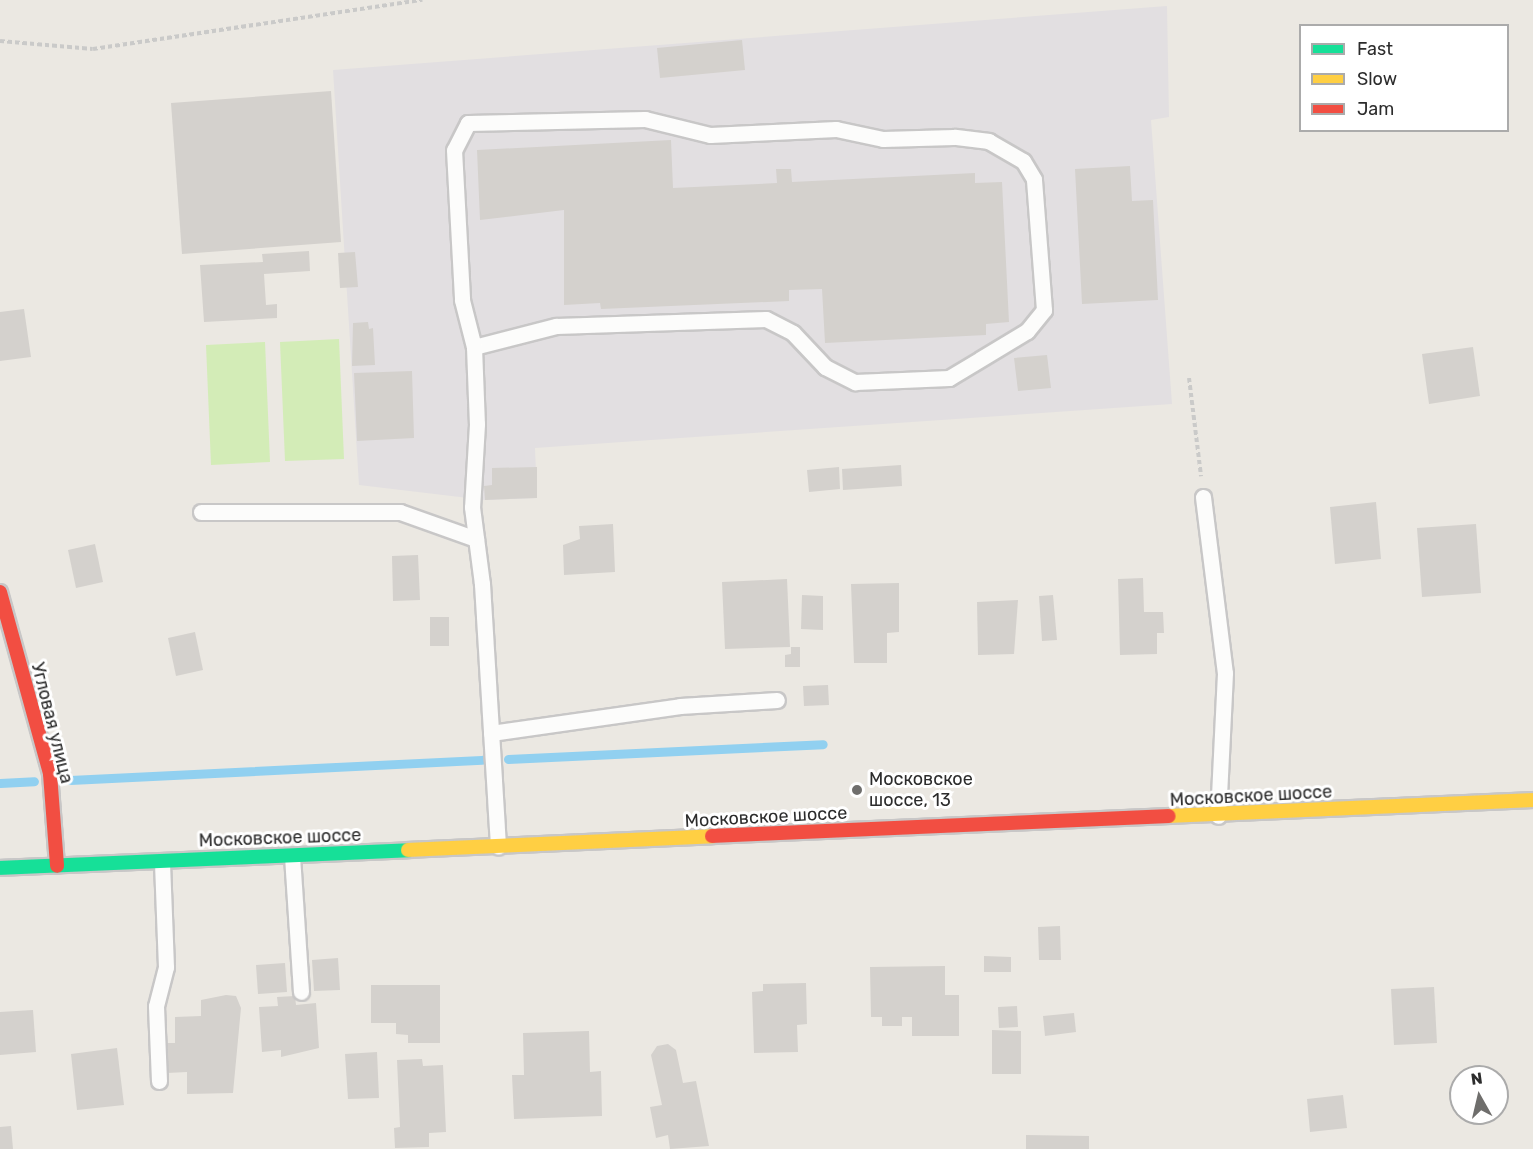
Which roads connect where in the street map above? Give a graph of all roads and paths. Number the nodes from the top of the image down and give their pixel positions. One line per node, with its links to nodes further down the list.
1 (422, 0): 2 (path)
2 (0, 40)
3 (474, 347): 3 (lane); 7 (lane)
4 (1189, 378): 5 (path)
5 (1203, 497): 12 (lane)
6 (201, 512): 7 (lane)
7 (476, 539): 10 (lane)
8 (0, 592): 16 (main road, Угловая улица)
9 (777, 700): 10 (lane)
10 (491, 732): 13 (lane)
11 (1533, 800): 12 (main road, Московское шоссе)
12 (1218, 816): 13 (main road, Московское шоссе)
13 (498, 847): 14 (main road, Московское шоссе)
14 (292, 856): 15 (main road, Московское шоссе); 18 (lane)
15 (162, 861): 16 (main road, Московское шоссе); 19 (lane)
16 (57, 866): 17 (main road, Московское шоссе)
17 (0, 868)
18 (301, 992)
19 (159, 1081)

